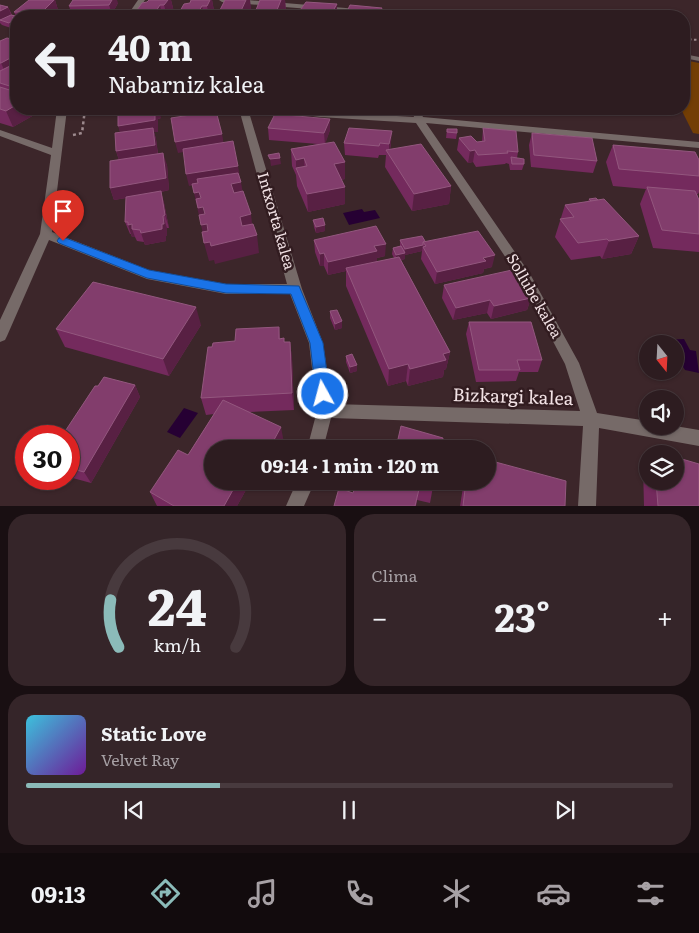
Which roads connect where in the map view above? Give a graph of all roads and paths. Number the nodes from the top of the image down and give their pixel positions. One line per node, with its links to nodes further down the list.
1 (222, 0): 2 (street)
2 (335, 10)
3 (61, 115): 11 (street)
4 (84, 115): 9 (path)
5 (246, 115): 13 (street, Intxorta kalea)
6 (418, 115): 16 (street, Sollube kalea)
7 (427, 115): 10 (street)
8 (0, 133): 11 (street)
9 (82, 133)
10 (699, 145)
11 (56, 152): 12 (street)
12 (46, 234): 13 (street); 14 (street)
13 (295, 289): 15 (street, Intxorta kalea)
14 (0, 336)
15 (325, 411): 16 (street, Bizkargi kalea); 18 (street, Intxorta kalea)
16 (590, 420): 17 (street, Bizkargi kalea); 21 (street, Sollube kalea)
17 (699, 438)
18 (317, 440)
19 (302, 490): 20 (street)
20 (295, 506)
21 (588, 506)

